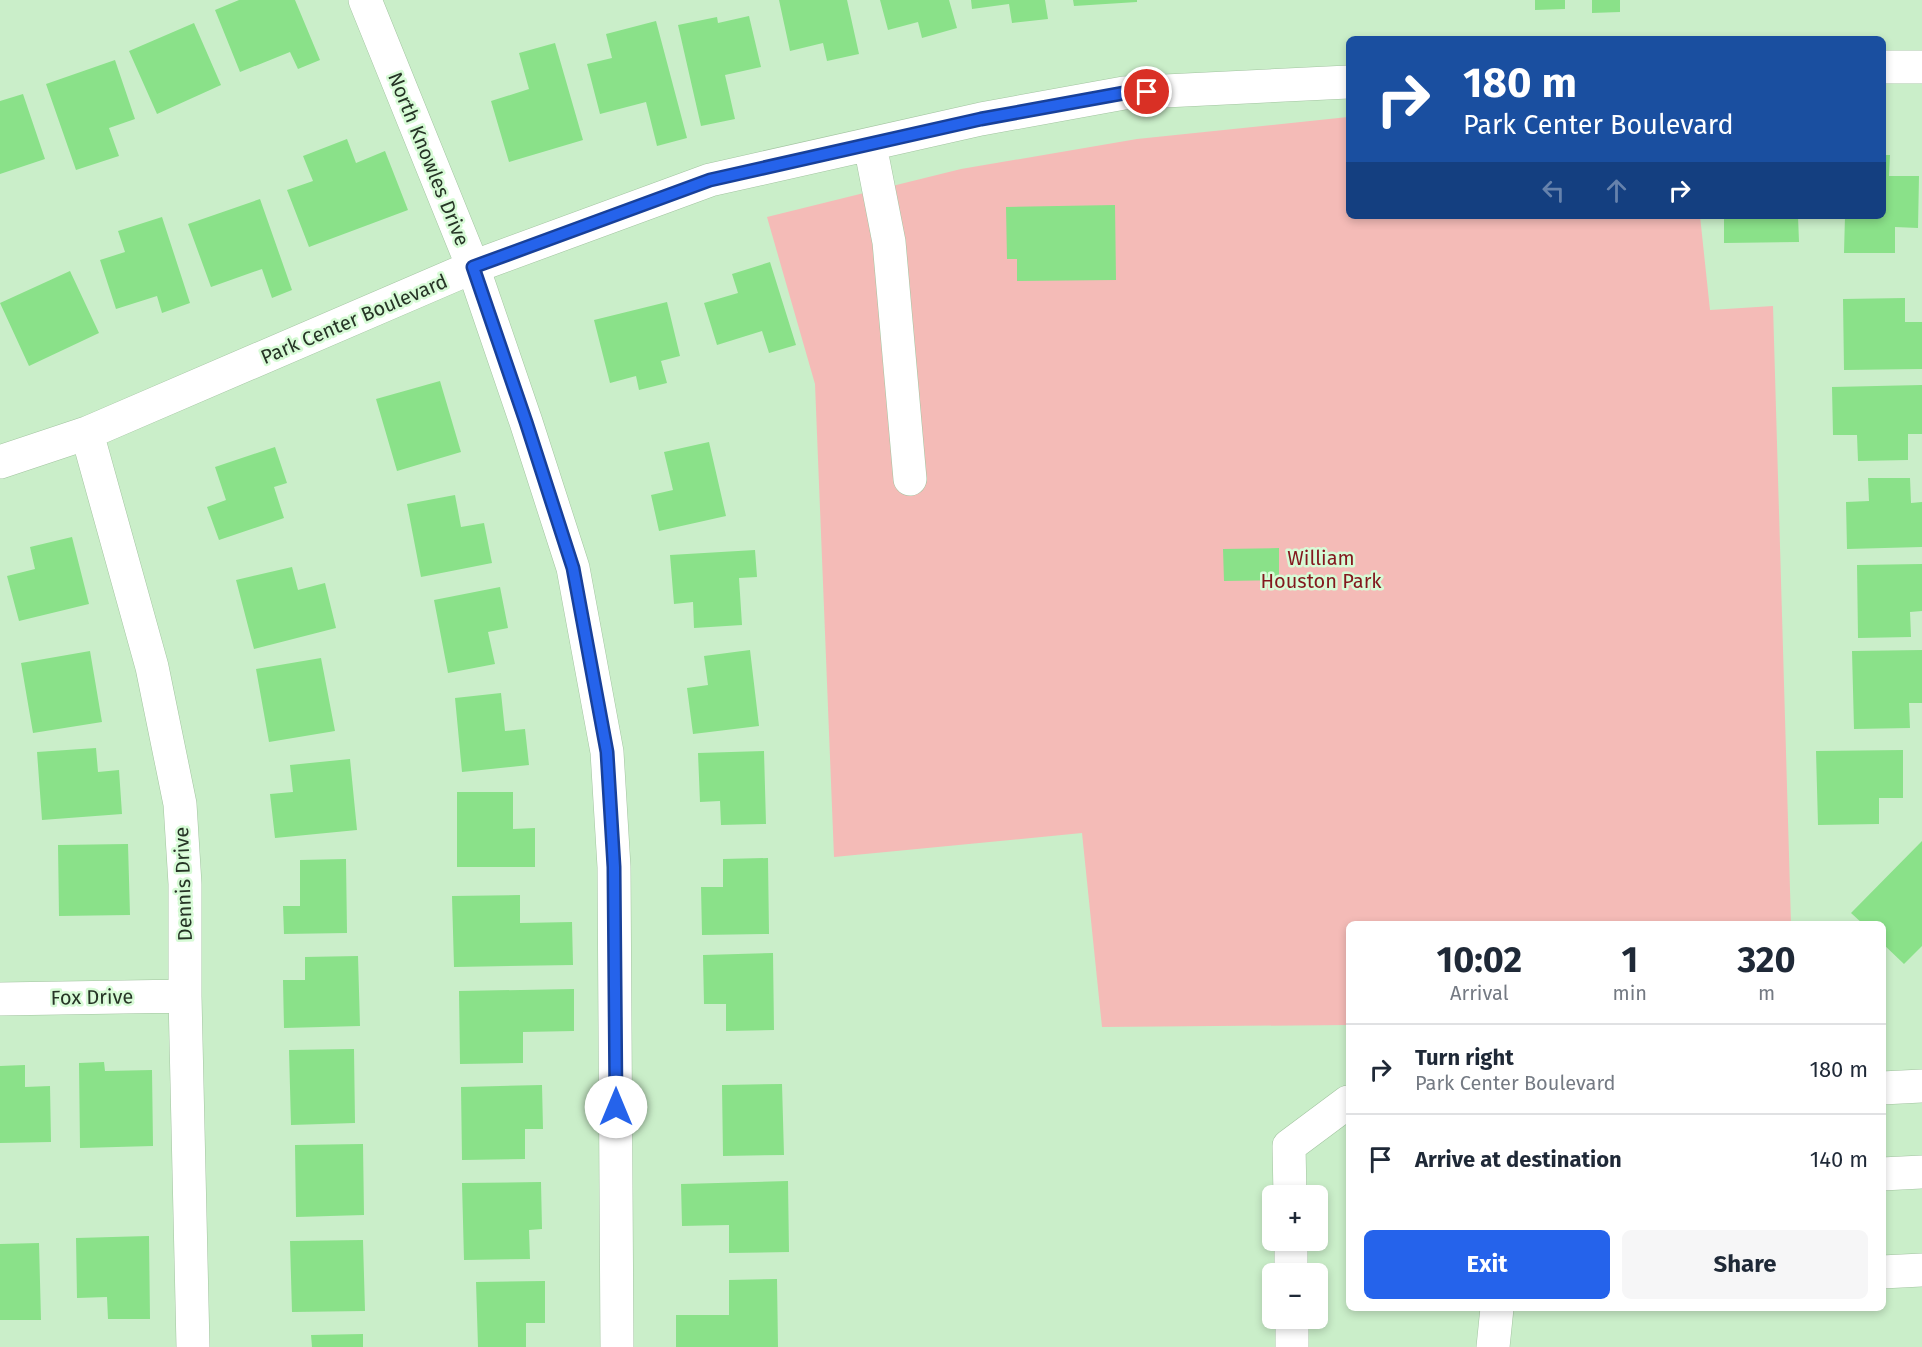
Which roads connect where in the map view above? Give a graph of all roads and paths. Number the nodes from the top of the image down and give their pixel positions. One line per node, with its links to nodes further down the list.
1 (365, 0): 6 (street, North Knowles Drive)
2 (1922, 67): 3 (street)
3 (1886, 68)
4 (1346, 82): 5 (street, Park Center Boulevard)
5 (870, 145): 6 (street, Park Center Boulevard); 9 (street)
6 (473, 267): 7 (street, Park Center Boulevard); 23 (street, North Knowles Drive)
7 (87, 433): 8 (street, Park Center Boulevard); 10 (street, Dennis Drive)
8 (0, 462)
9 (910, 479)
10 (185, 996): 11 (street, Fox Drive); 22 (street, Dennis Drive)
11 (0, 999)
12 (1922, 1086): 13 (street)
13 (1886, 1088)
14 (1346, 1103): 17 (street)
15 (1922, 1172): 16 (street)
16 (1886, 1174)
17 (1290, 1185)
18 (1922, 1270): 19 (street)
19 (1886, 1272)
20 (1497, 1311): 25 (street)
21 (1292, 1329): 24 (street)
22 (193, 1347)
23 (617, 1347)
24 (1292, 1347)
25 (1493, 1347)

